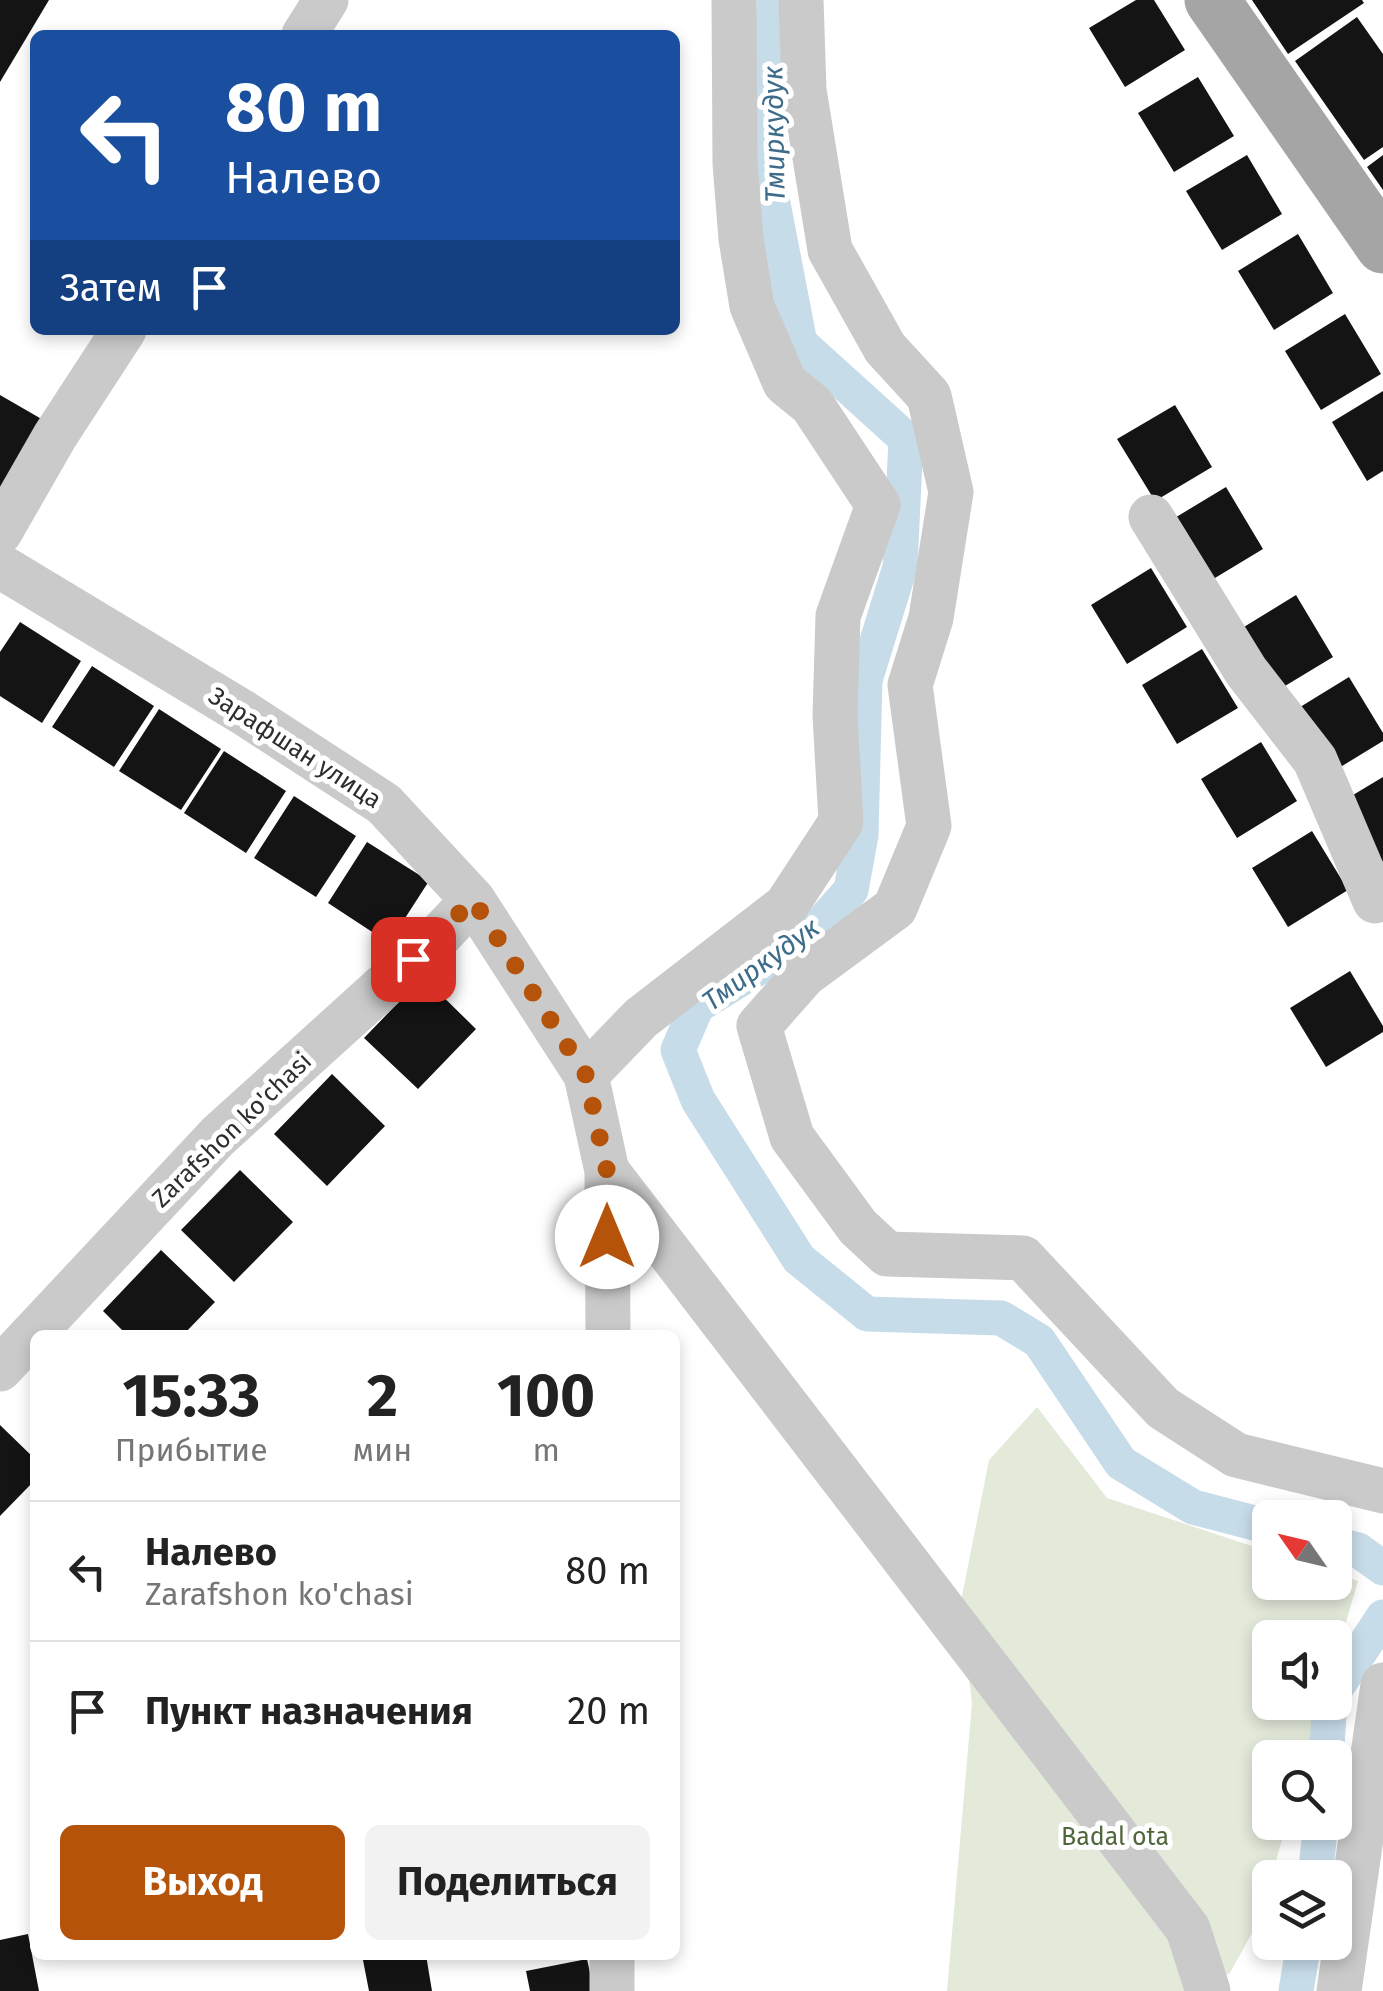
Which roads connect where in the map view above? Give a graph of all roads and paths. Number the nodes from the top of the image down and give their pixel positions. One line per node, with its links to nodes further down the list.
1 (326, 0): 5 (street)
2 (734, 0): 13 (street)
3 (801, 0): 19 (street)
4 (1212, 0): 6 (main road)
5 (307, 30)
6 (1383, 246)
7 (121, 335): 9 (street)
8 (1151, 517): 12 (street)
9 (0, 532)
10 (0, 566): 11 (street, Зарафшан улица)
11 (473, 900): 13 (street, Зарафшан улица); 15 (street, Zarafshon ko'chasi)
12 (1380, 912)
13 (586, 1075): 14 (street, Зарафшан улица)
14 (607, 1171): 16 (street, Зарафшан улица); 23 (street)
15 (36, 1330)
16 (608, 1330)
17 (30, 1337): 18 (street, Zarafshon ko'chasi)
18 (0, 1369)
19 (1383, 1491)
20 (1383, 1685): 24 (street)
21 (612, 1960): 22 (street)
22 (612, 1991)
23 (1208, 1991)
24 (1339, 1991)

